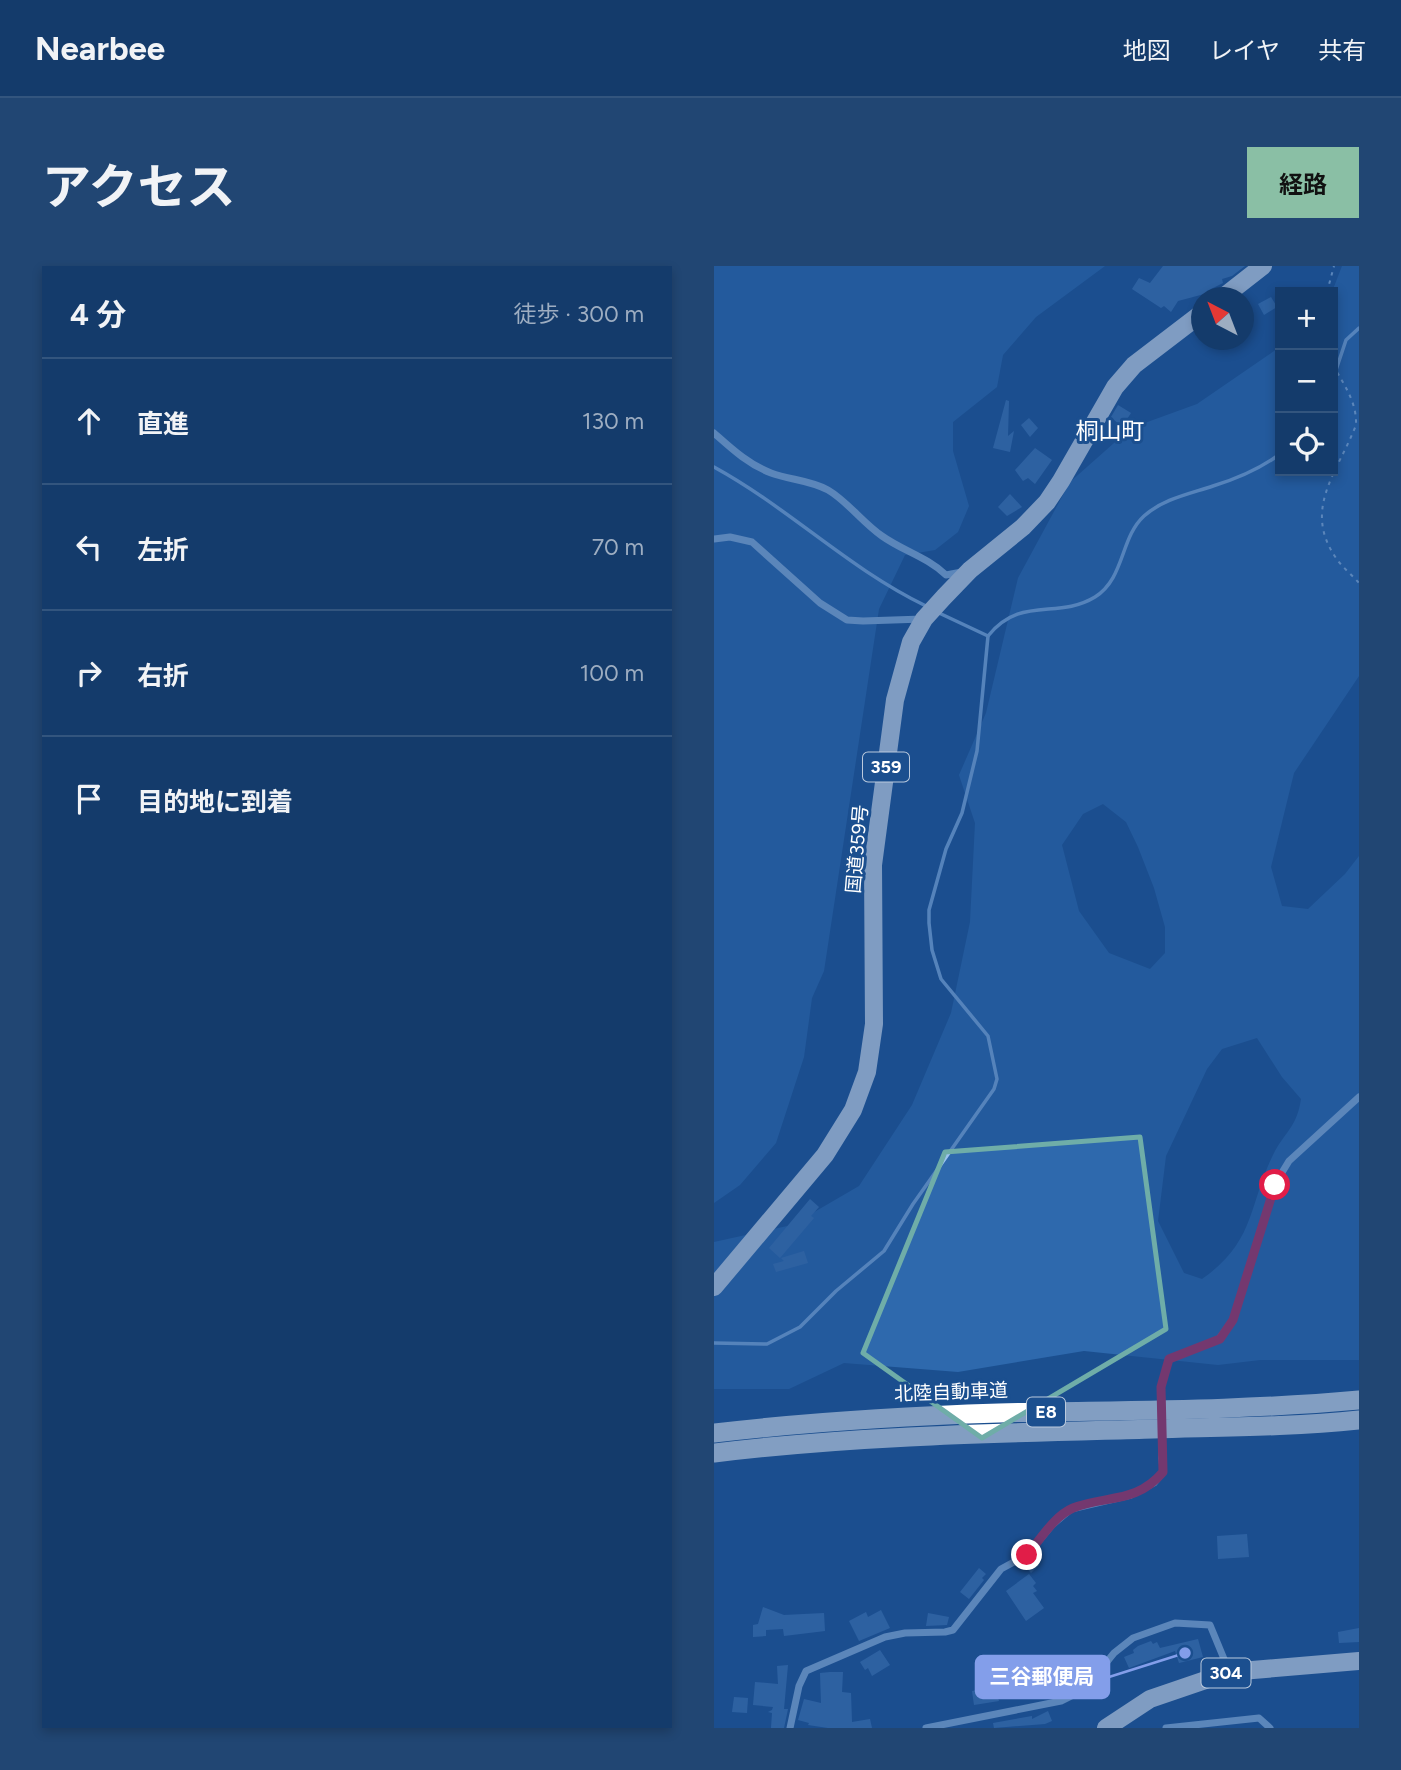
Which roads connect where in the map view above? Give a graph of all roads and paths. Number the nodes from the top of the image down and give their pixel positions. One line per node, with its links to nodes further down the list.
1 (1263, 266): 3 (highway)
2 (1334, 266): 4 (path)
3 (1236, 287)
4 (1328, 287)
5 (1191, 321): 9 (highway, 国道359号 / 359)
6 (1338, 374): 10 (path)
7 (714, 433): 9 (street)
8 (714, 539): 11 (street)
9 (970, 570): 11 (highway, 国道359号 / 359)
10 (1359, 583)
11 (924, 619): 13 (highway, 国道359号 / 359)
12 (1359, 1097): 22 (street, bridge)
13 (731, 1265): 14 (street); 15 (highway, 国道359号 / 359)
14 (714, 1272)
15 (714, 1287)
16 (1359, 1400): 18 (highway, 北陸自動車道 / E8)
17 (1359, 1420): 18 (highway, 北陸自動車道 / E8)
18 (727, 1438): 19 (highway, 北陸自動車道 / E8)
19 (714, 1452)
20 (1359, 1661): 21 (highway, 304)
21 (1229, 1672): 23 (street); 24 (highway, 304)
22 (790, 1728)
23 (926, 1728)
24 (1106, 1728)
25 (1166, 1728): 26 (street)
26 (1270, 1728)

